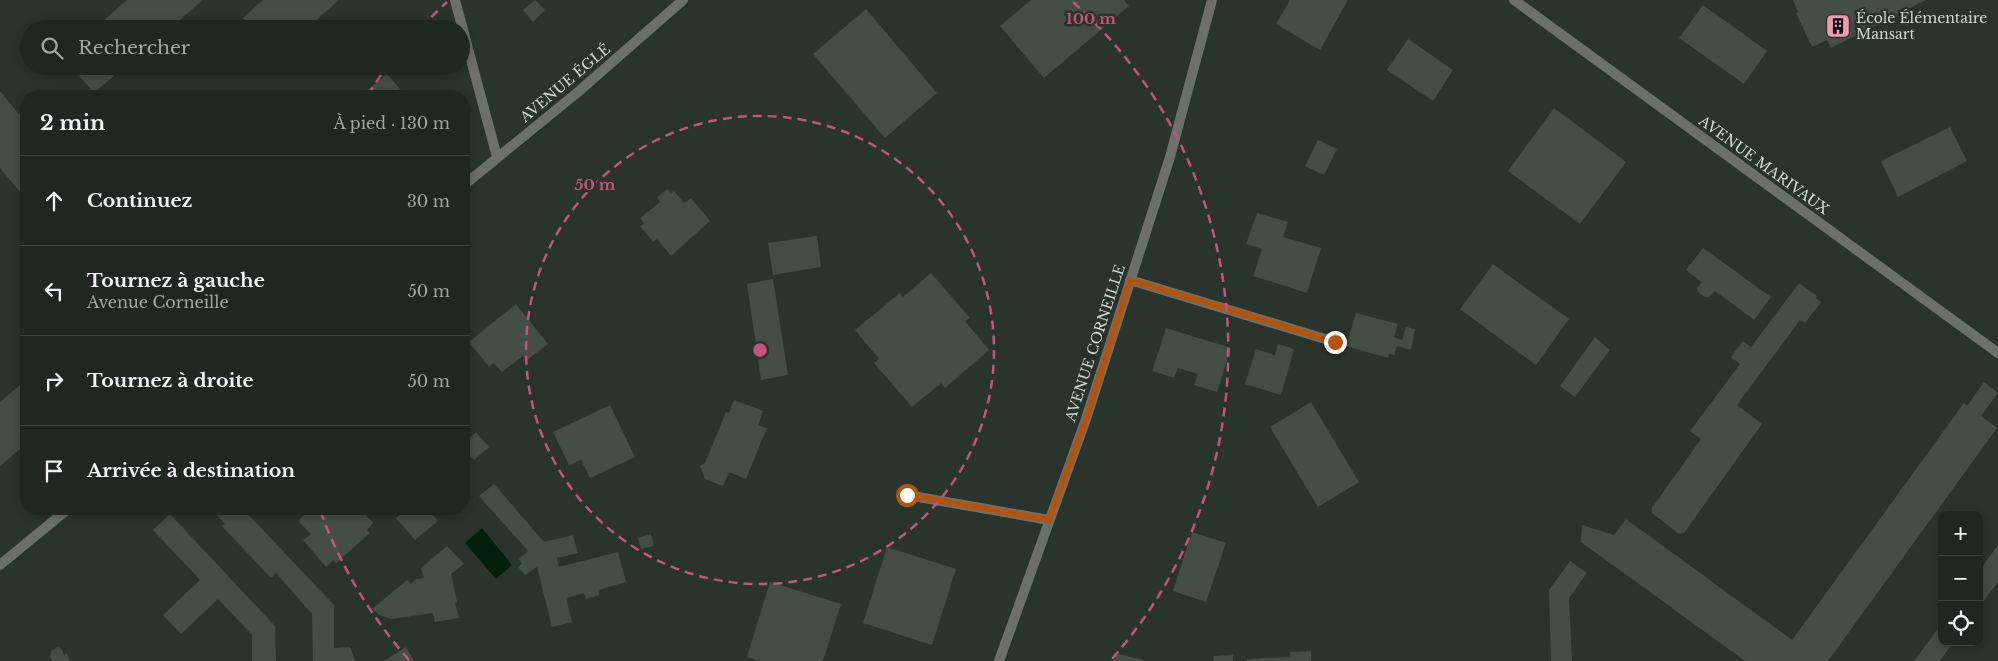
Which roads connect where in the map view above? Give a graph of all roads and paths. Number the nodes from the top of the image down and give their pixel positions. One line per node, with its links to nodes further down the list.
1 (455, 0): 5 (street)
2 (683, 0): 7 (street, AVENUE ÉGLÉ)
3 (1212, 0): 9 (street, AVENUE CORNEILLE)
4 (1514, 0): 11 (street, AVENUE MARIVAUX)
5 (460, 20)
6 (470, 56): 7 (street)
7 (497, 157): 8 (street, AVENUE ÉGLÉ)
8 (470, 180)
9 (1130, 280): 10 (street); 14 (street, AVENUE CORNEILLE)
10 (1335, 342)
11 (1998, 353)
12 (907, 495): 14 (street)
13 (61, 515): 15 (street)
14 (1049, 520): 16 (street, AVENUE CORNEILLE)
15 (0, 565)
16 (999, 661)

